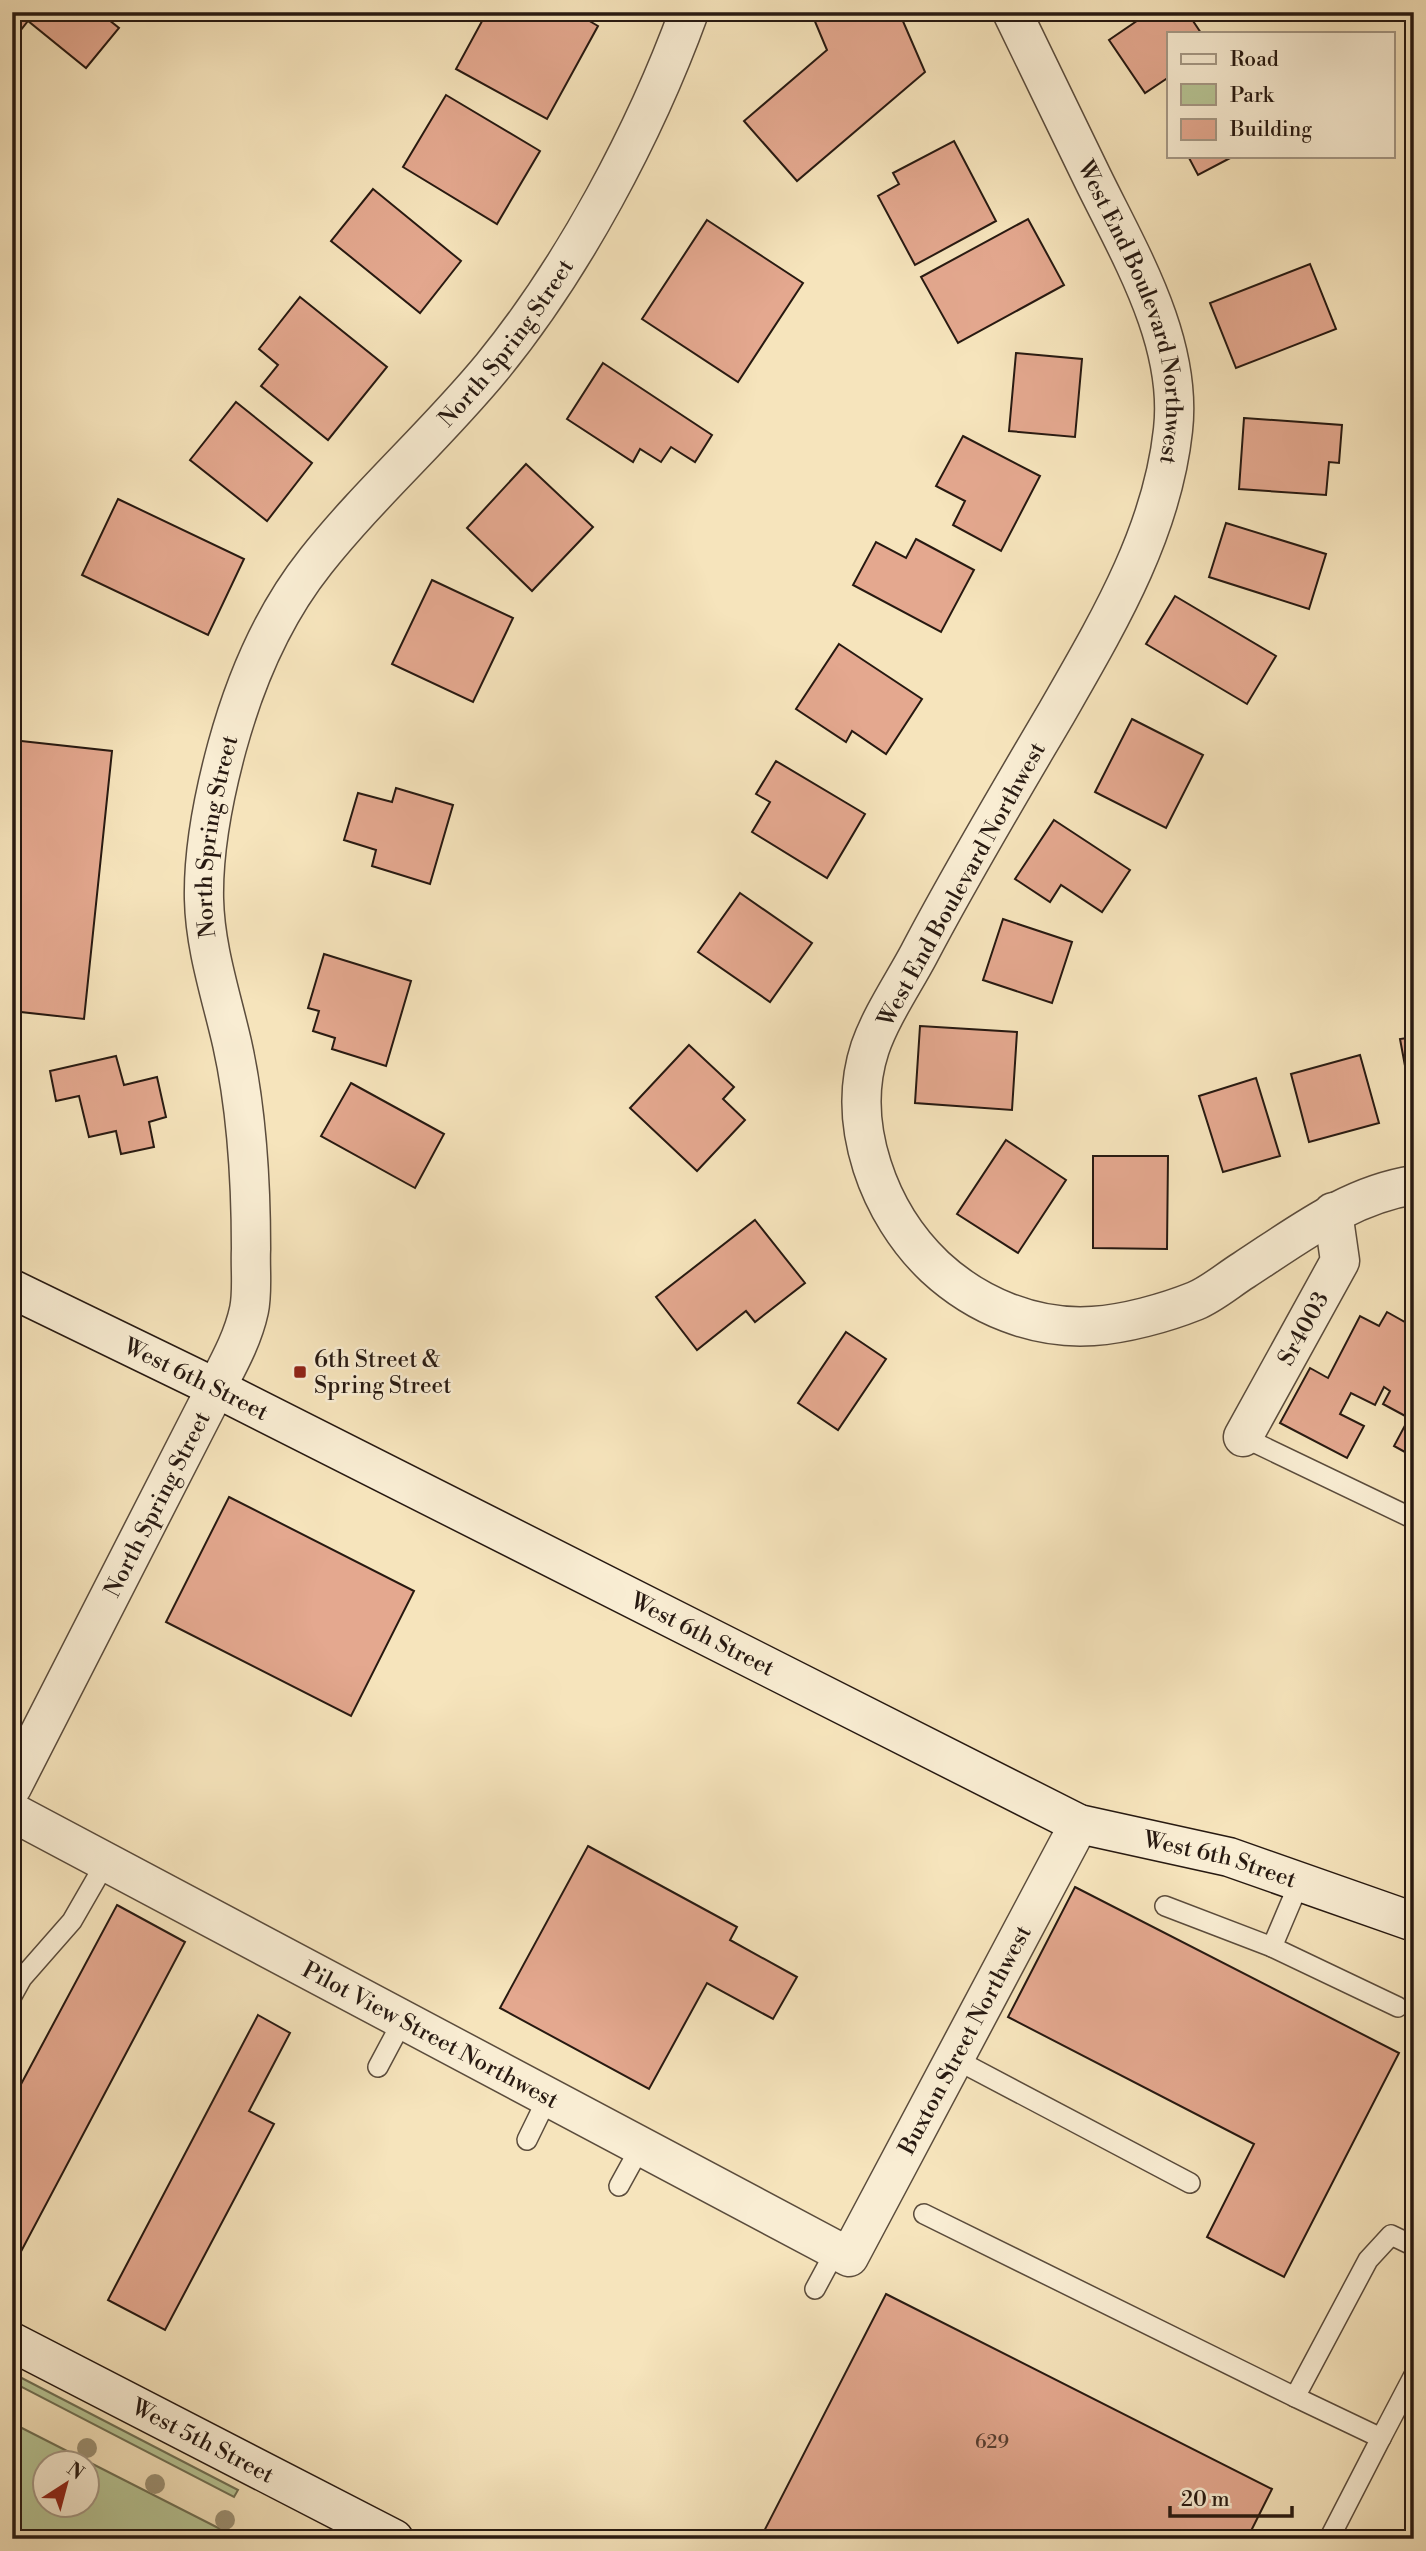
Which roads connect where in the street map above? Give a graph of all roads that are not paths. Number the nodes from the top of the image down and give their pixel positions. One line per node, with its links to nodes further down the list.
1 (689, 12): 6 (street, North Spring Street)
2 (1012, 12): 4 (street, West End Boulevard Northwest)
3 (1414, 1185): 4 (street, West End Boulevard Northwest)
4 (1333, 1212): 7 (street, Sr4003)
5 (12, 1289): 6 (street, West 6th Street)
6 (216, 1388): 9 (street, North Spring Street); 11 (street, West 6th Street)
7 (1242, 1437): 8 (lane)
8 (1414, 1520)
9 (12, 1787)
10 (12, 1812): 12 (street, Pilot View Street Northwest)
11 (1079, 1824): 13 (street, West 6th Street); 20 (street, Buxton Street Northwest)
12 (106, 1862): 17 (lane); 19 (street, Pilot View Street Northwest)
13 (1300, 1881): 15 (street, West 6th Street); 16 (lane)
14 (1165, 1906): 16 (lane)
15 (1414, 1922)
16 (1272, 1947): 18 (lane)
17 (12, 1996)
18 (1398, 2007)
19 (403, 2020): 21 (lane); 22 (street, Pilot View Street Northwest)
20 (955, 2059): 25 (lane); 29 (street, Buxton Street Northwest)
21 (378, 2067)
22 (548, 2097): 23 (lane); 24 (street, Pilot View Street Northwest)
23 (527, 2140)
24 (641, 2146): 26 (lane); 29 (street, Pilot View Street Northwest)
25 (1190, 2183)
26 (619, 2186)
27 (924, 2214): 33 (lane)
28 (1414, 2246): 33 (lane)
29 (843, 2253): 30 (lane)
30 (815, 2288)
31 (12, 2342): 35 (street, West 5th Street)
32 (1414, 2375): 34 (lane)
33 (1295, 2397): 34 (lane)
34 (1381, 2438): 36 (lane)
35 (394, 2539)
36 (1329, 2539)

